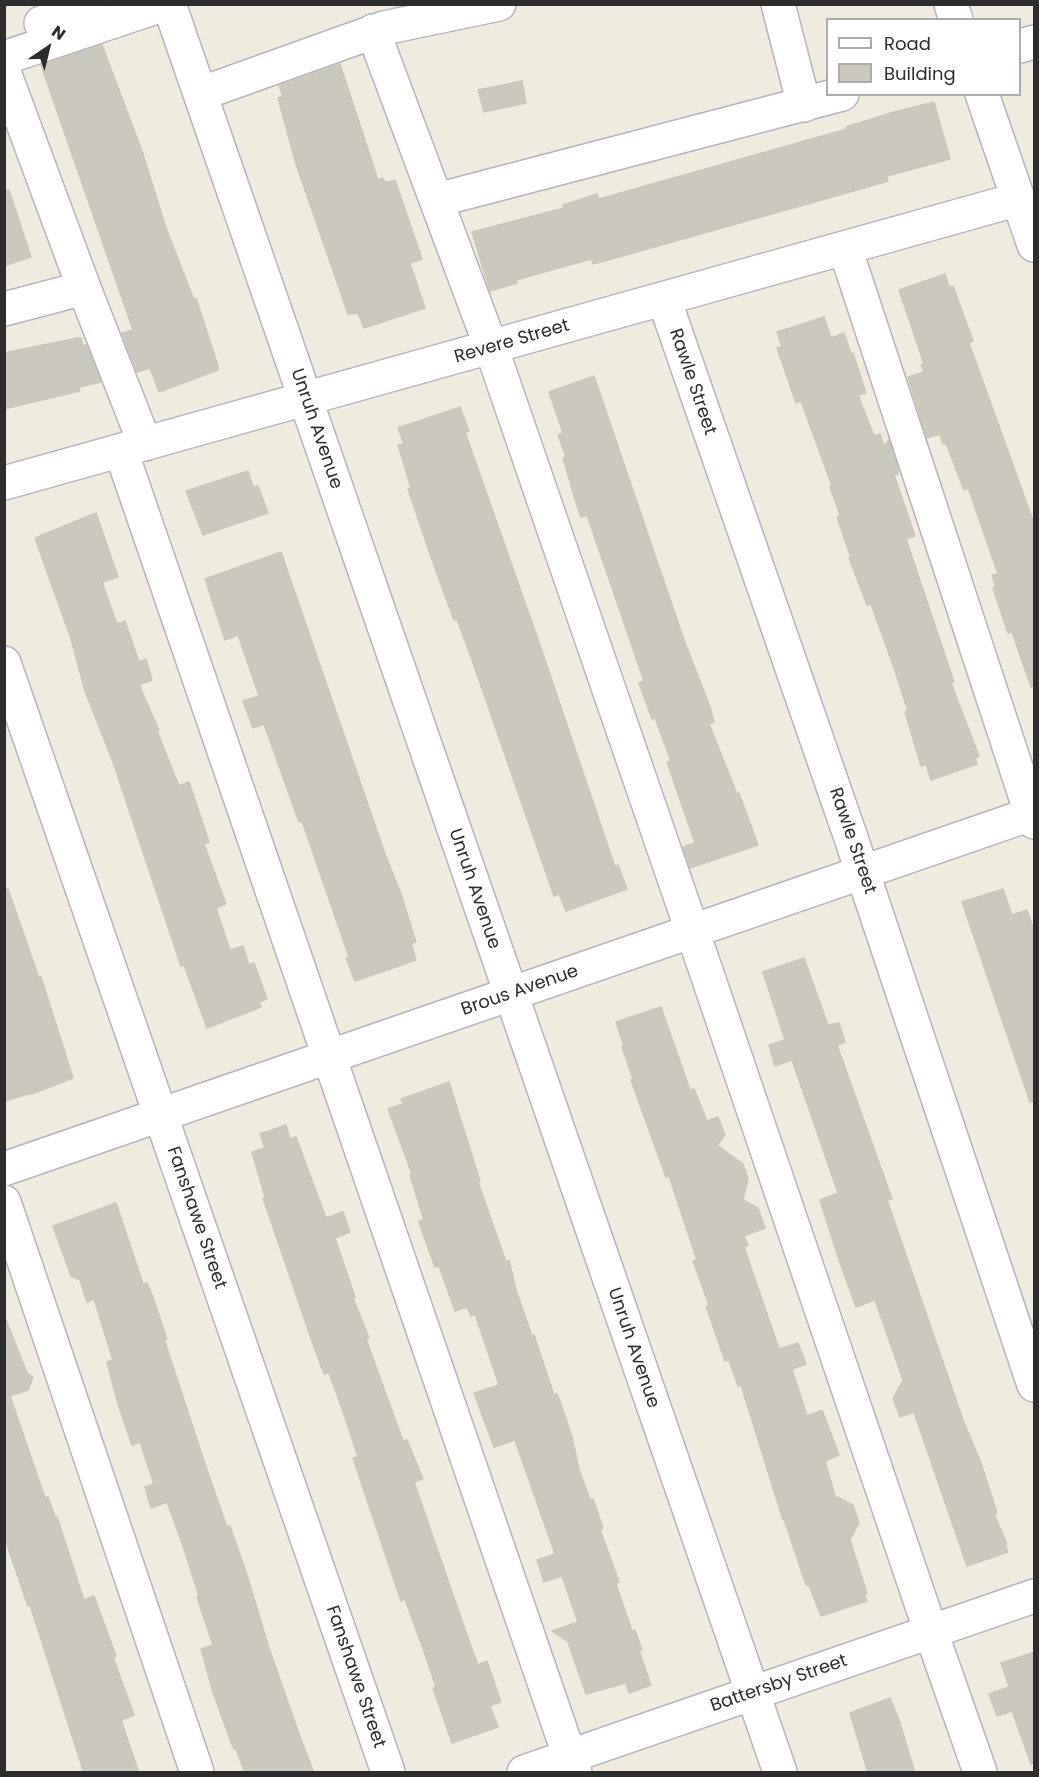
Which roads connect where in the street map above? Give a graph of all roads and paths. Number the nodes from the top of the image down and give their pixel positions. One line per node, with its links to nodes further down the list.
1 (90, 4): 5 (street)
2 (167, 4): 7 (street); 9 (street, Unruh Avenue)
3 (499, 4): 6 (street)
4 (778, 4): 12 (street)
5 (18, 23)
6 (374, 31): 9 (street); 13 (street)
7 (4, 58)
8 (4, 72): 17 (street)
9 (200, 94): 21 (street, Unruh Avenue)
10 (835, 96): 12 (street)
11 (983, 96): 14 (street)
12 (804, 105): 13 (street)
13 (437, 200): 20 (street)
14 (1019, 200): 15 (street); 16 (street, Revere Street)
15 (1035, 245)
16 (845, 248): 18 (street, Revere Street); 25 (street)
17 (84, 288): 19 (street); 22 (street)
18 (664, 299): 20 (street, Revere Street); 26 (street, Rawle Street)
19 (4, 309)
20 (492, 347): 21 (street, Revere Street); 27 (street)
21 (305, 399): 22 (street, Revere Street); 28 (street, Unruh Avenue)
22 (133, 447): 23 (street, Revere Street); 29 (street)
23 (4, 483)
24 (4, 663): 30 (street, Fanshawe Street)
25 (1034, 816): 26 (street, Brous Avenue)
26 (862, 872): 27 (street, Brous Avenue); 33 (street, Rawle Street)
27 (693, 931): 28 (street, Brous Avenue); 35 (street)
28 (510, 994): 29 (street, Brous Avenue); 36 (street, Unruh Avenue)
29 (330, 1058): 30 (street, Brous Avenue); 37 (street)
30 (160, 1114): 31 (street, Brous Avenue); 39 (street, Fanshawe Street)
31 (4, 1169)
32 (4, 1202): 38 (street)
33 (1035, 1385)
34 (1035, 1596): 35 (street, Battersby Street)
35 (930, 1632): 36 (street, Battersby Street); 42 (street)
36 (752, 1694): 37 (street, Battersby Street); 41 (street, Unruh Avenue)
37 (572, 1765): 40 (street, Battersby Street)
38 (197, 1773)
39 (388, 1773)
40 (524, 1773)
41 (780, 1773)
42 (980, 1773)

